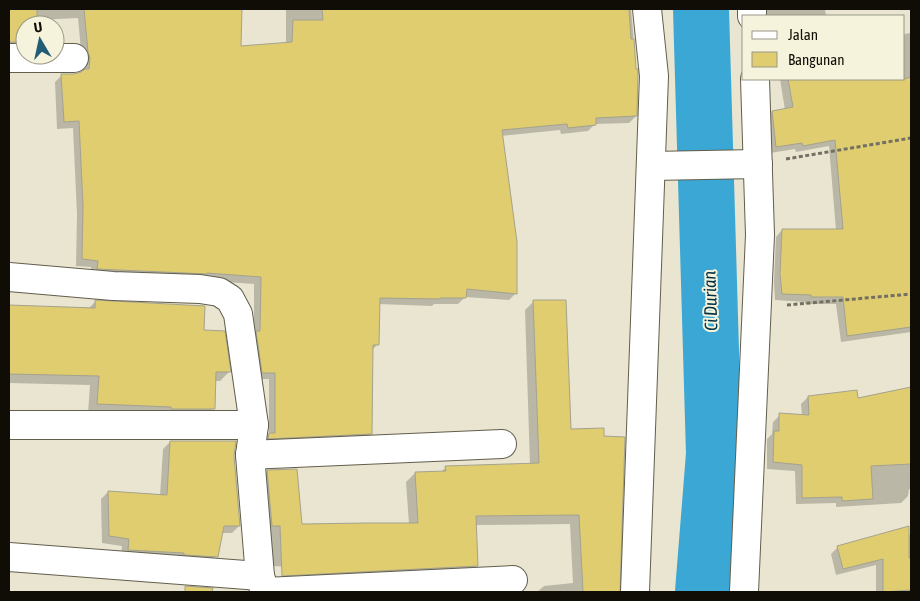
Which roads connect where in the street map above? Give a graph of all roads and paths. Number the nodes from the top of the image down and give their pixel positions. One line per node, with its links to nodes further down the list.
1 (647, 9): 7 (street)
2 (9, 58): 3 (street)
3 (74, 58)
4 (755, 80): 6 (street)
5 (911, 138): 6 (path)
6 (747, 164): 7 (street); 10 (street)
7 (663, 165): 18 (street)
8 (9, 277): 12 (street)
9 (911, 294): 10 (path)
10 (757, 308): 19 (street)
11 (9, 425): 12 (street)
12 (254, 425): 14 (street)
13 (502, 444): 14 (street)
14 (250, 455): 17 (street)
15 (9, 557): 17 (street)
16 (513, 580): 17 (street)
17 (264, 587)
18 (635, 592)
19 (744, 592)

